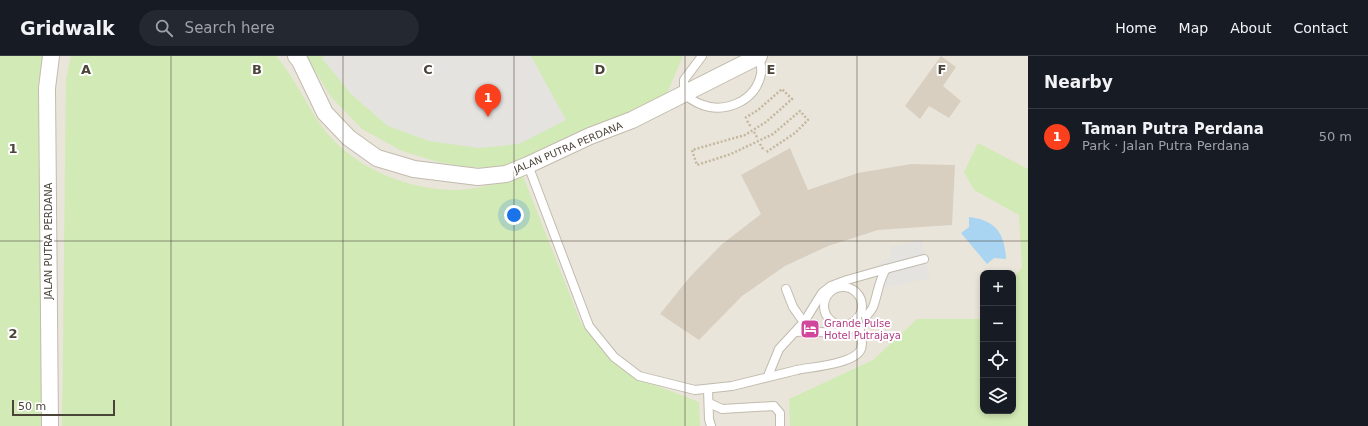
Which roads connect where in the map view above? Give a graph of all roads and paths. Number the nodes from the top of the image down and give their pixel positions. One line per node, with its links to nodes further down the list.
1 (51, 56): 23 (street, JALAN PUTRA PERDANA)
2 (296, 56): 12 (street, JALAN PUTRA PERDANA)
3 (702, 56): 5 (lane)
4 (760, 56): 5 (street, JALAN PUTRA PERDANA); 5 (lane)
5 (684, 94): 12 (street, JALAN PUTRA PERDANA)
6 (745, 118): 11 (path)
7 (748, 120): 8 (path)
8 (751, 127)
9 (754, 132): 10 (path)
10 (758, 139)
11 (760, 144)
12 (528, 165): 21 (lane)
13 (924, 259): 14 (lane)
14 (886, 270): 17 (lane); 18 (lane)
15 (786, 289): 17 (lane)
16 (857, 318): 16 (lane); 20 (lane, bridge)
17 (804, 322): 18 (lane); 19 (lane)
18 (810, 330): 19 (lane)
19 (796, 332): 20 (lane)
20 (768, 376): 21 (lane)
21 (708, 389): 22 (lane)
22 (709, 403): 24 (lane); 25 (lane)
23 (50, 426)
24 (711, 426)
25 (780, 426)

